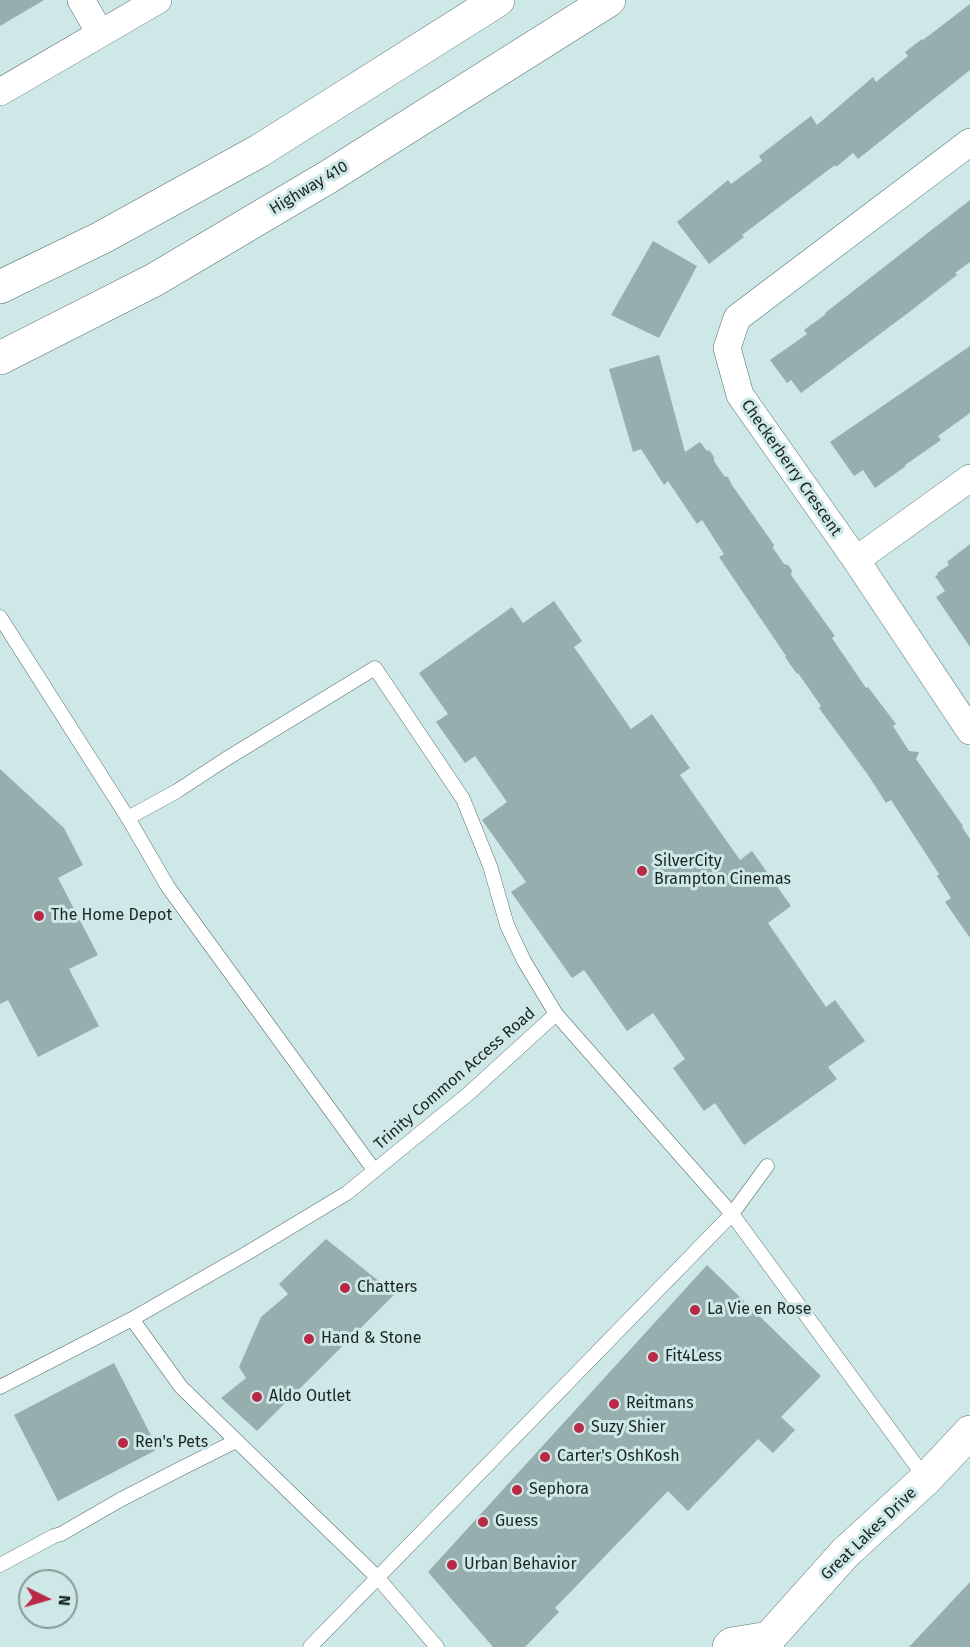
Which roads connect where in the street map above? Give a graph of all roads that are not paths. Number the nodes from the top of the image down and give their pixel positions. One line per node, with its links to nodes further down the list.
1 (81, 0): 5 (street)
2 (158, 0): 5 (street)
3 (498, 0): 8 (main road)
4 (609, 0): 9 (main road, Highway 410)
5 (100, 33): 6 (street)
6 (0, 92)
7 (970, 142): 11 (street, Checkerberry Crescent)
8 (0, 287)
9 (0, 358)
10 (970, 478): 11 (street)
11 (856, 560): 13 (street, Checkerberry Crescent)
12 (0, 617): 14 (lane)
13 (970, 731)
14 (128, 818): 15 (lane, Trinity Common Access Road); 17 (lane)
15 (556, 1014): 17 (lane, Trinity Common Access Road); 18 (lane)
16 (767, 1166): 18 (lane)
17 (375, 1170): 19 (lane, Trinity Common Access Road)
18 (732, 1214): 23 (lane); 25 (lane)
19 (132, 1319): 20 (lane, Trinity Common Access Road); 22 (lane)
20 (0, 1387)
21 (970, 1432): 23 (main road, Great Lakes Drive)
22 (236, 1441): 24 (lane); 25 (lane)
23 (926, 1479): 26 (main road, Great Lakes Drive)
24 (0, 1565)
25 (378, 1578): 27 (lane); 28 (lane)
26 (768, 1643): 29 (main road, Great Lakes Drive)
27 (310, 1647)
28 (439, 1647)
29 (729, 1647)

